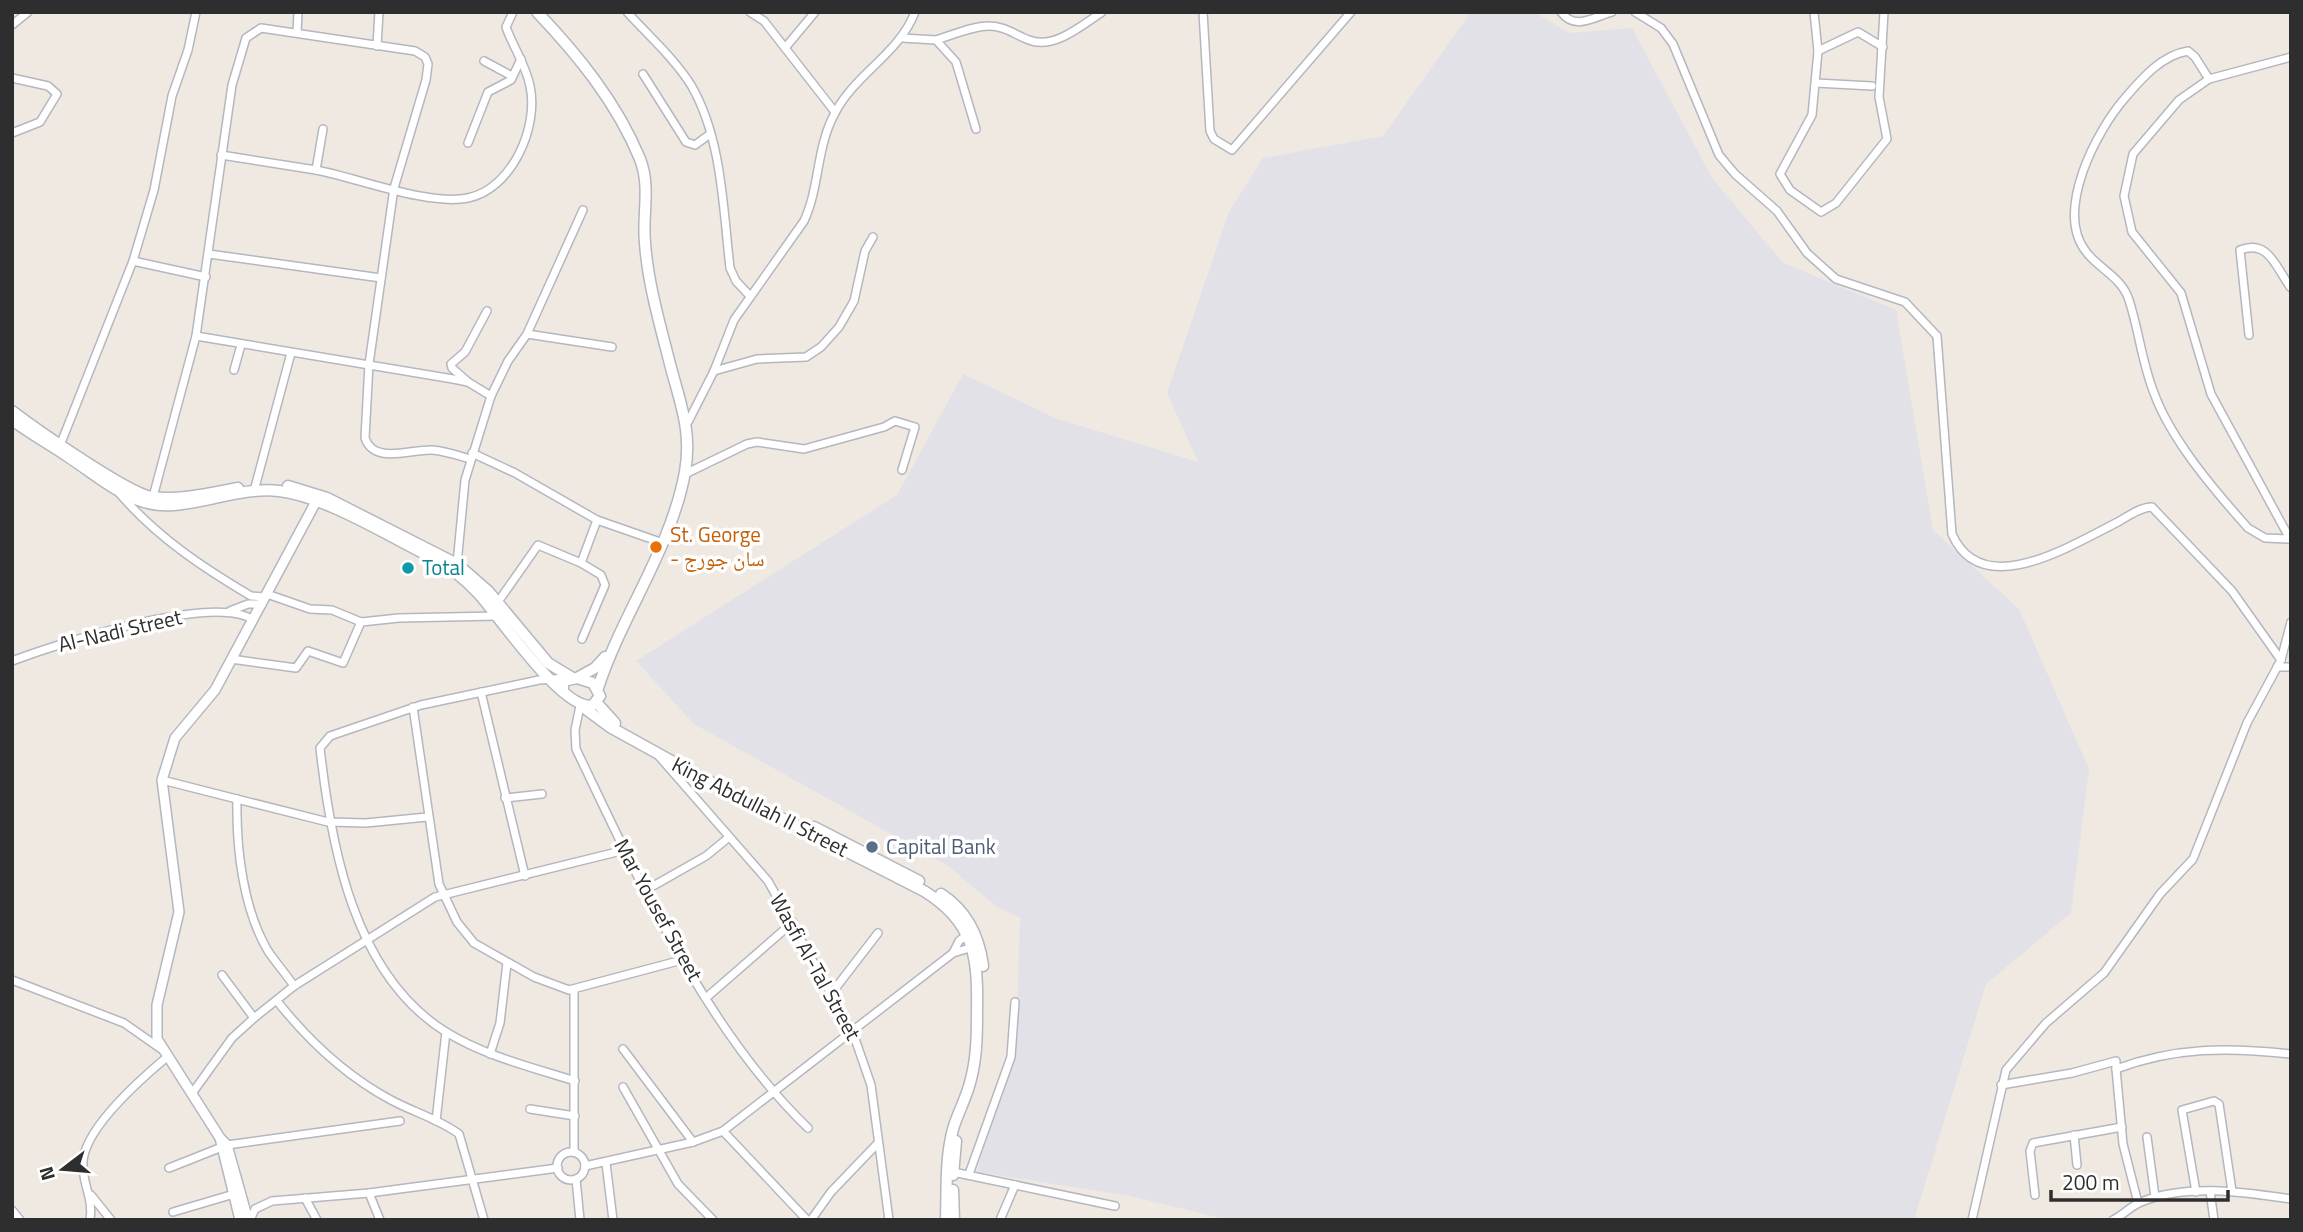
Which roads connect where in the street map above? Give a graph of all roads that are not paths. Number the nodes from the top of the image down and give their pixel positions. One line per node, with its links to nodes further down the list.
1 (29, 12): 19 (street)
2 (196, 12): 48 (street)
3 (298, 12): 20 (street)
4 (379, 12): 23 (street)
5 (513, 12): 28 (street)
6 (537, 12): 67 (main road)
7 (627, 12): 40 (street)
8 (750, 12): 25 (street)
9 (815, 12): 25 (street)
10 (915, 12): 21 (street)
11 (1102, 12): 22 (street)
12 (1203, 12): 13 (street)
13 (1351, 12)
14 (1561, 12): 15 (street)
15 (1612, 12)
16 (1635, 12): 94 (street)
17 (1814, 12): 26 (street)
18 (1884, 12): 24 (street)
19 (12, 24)
20 (297, 33): 23 (street); 42 (street)
21 (902, 38): 22 (street); 36 (street)
22 (936, 40): 38 (street)
23 (377, 46): 44 (street)
24 (1883, 47): 26 (street); 34 (street)
25 (785, 48): 36 (street)
26 (1818, 51): 34 (street)
27 (2291, 57): 33 (street)
28 (521, 60): 31 (street); 44 (street)
29 (484, 61): 31 (street)
30 (643, 74): 40 (street)
31 (512, 76): 41 (street)
32 (12, 78): 39 (street)
33 (2209, 79): 78 (street); 78 (street)
34 (1816, 83): 35 (street)
35 (1872, 86)
36 (835, 112): 52 (street)
37 (323, 129): 43 (street)
38 (976, 129)
39 (12, 133)
40 (710, 134): 52 (street)
41 (468, 143)
42 (221, 155): 43 (street); 47 (street)
43 (316, 170): 44 (street)
44 (394, 188): 50 (street)
45 (583, 209): 54 (street)
46 (873, 237): 62 (street)
47 (209, 254): 49 (street); 50 (street)
48 (132, 261): 49 (street); 68 (street)
49 (206, 277): 56 (street)
50 (381, 278): 60 (street)
51 (2291, 288): 55 (street)
52 (750, 296): 62 (street)
53 (487, 311): 63 (street)
54 (527, 334): 58 (street); 64 (street)
55 (2249, 335)
56 (196, 336): 57 (street); 75 (street)
57 (241, 345): 59 (street); 61 (street)
58 (612, 347)
59 (291, 354): 60 (street); 72 (street)
60 (369, 364): 63 (street); 69 (street)
61 (234, 370)
62 (714, 371): 67 (street)
63 (468, 382): 64 (street)
64 (491, 396): 69 (street)
65 (12, 411): 68 (main road)
66 (12, 420): 73 (main road)
67 (688, 422): 71 (main road)
68 (61, 443): 75 (main road)
69 (471, 456): 77 (street); 81 (street)
70 (902, 470): 71 (street)
71 (685, 474): 79 (main road)
72 (255, 489): 74 (main road); 75 (main road)
73 (117, 491): 75 (main road); 76 (street)
74 (318, 498): 81 (main road); 82 (street); 85 (main road, King Abdullah II Street)
75 (149, 500): 76 (street)
76 (139, 517): 82 (street)
77 (597, 520): 79 (street); 80 (street)
78 (2290, 539)
79 (663, 543): 91 (main road)
80 (581, 563): 83 (street); 89 (street)
81 (457, 564): 83 (main road)
82 (264, 598): 84 (street, Al-Nadi Street); 86 (street); 87 (street)
83 (498, 602): 96 (main road)
84 (229, 611): 86 (street, Al-Nadi Street); 93 (street, Al-Nadi Street)
85 (497, 616): 87 (street); 97 (main road, King Abdullah II Street)
86 (253, 620): 92 (street)
87 (361, 622): 92 (street)
88 (2291, 622): 90 (street)
89 (582, 639)
90 (2289, 639): 94 (street)
91 (610, 652): 96 (main road); 98 (main road)
92 (231, 659): 106 (street)
93 (12, 661)
94 (2279, 664): 95 (street); 143 (street)
95 (2291, 667)
96 (572, 678): 97 (street); 98 (main road); 100 (main road)
97 (549, 679): 99 (street); 100 (main road, King Abdullah II Street)
98 (598, 688): 101 (main road)
99 (481, 692): 102 (street); 110 (street)
100 (564, 692): 103 (main road, King Abdullah II Street)
101 (597, 703): 103 (main road); 119 (main road, King Abdullah II Street)
102 (413, 707): 111 (street); 112 (street)
103 (582, 707): 104 (main road, King Abdullah II Street); 114 (street, Mar Yousef Street)
104 (656, 754): 105 (main road, King Abdullah II Street); 107 (street, Wasfi Al-Tal Street)
105 (695, 774): 107 (street); 119 (main road, King Abdullah II Street)
106 (162, 780): 109 (street); 138 (street)
107 (684, 788): 113 (street, Wasfi Al-Tal Street)
108 (542, 793): 110 (street)
109 (237, 799): 112 (street); 128 (street)
110 (505, 799): 115 (street)
111 (427, 817): 112 (street); 117 (street)
112 (328, 822): 121 (street)
113 (727, 838): 116 (street); 118 (street, Wasfi Al-Tal Street)
114 (625, 850): 115 (street); 116 (street, Mar Yousef Street)
115 (525, 876): 117 (street)
116 (646, 890): 124 (street, Mar Yousef Street)
117 (442, 895): 121 (street); 125 (street)
118 (793, 922): 130 (street, Wasfi Al-Tal Street); 131 (street)
119 (971, 932): 122 (main road, King Abdullah II Street); 123 (street)
120 (878, 933): 130 (street)
121 (367, 940): 128 (street); 135 (street)
122 (976, 945): 123 (street); 166 (main road, King Abdullah II Street); 198 (main road, King Abdullah II Street)
123 (953, 953): 136 (street)
124 (682, 960): 129 (street); 131 (street, Mar Yousef Street)
125 (507, 963): 129 (street); 139 (street)
126 (222, 975): 134 (street)
127 (12, 980): 138 (street)
128 (294, 986): 132 (street)
129 (574, 990): 142 (street)
130 (831, 994): 136 (street, Wasfi Al-Tal Street)
131 (707, 997): 146 (street, Mar Yousef Street)
132 (276, 1000): 134 (street); 150 (street)
133 (1015, 1002): 167 (street)
134 (254, 1018): 145 (street)
135 (446, 1032): 139 (street); 150 (street)
136 (853, 1033): 146 (street); 158 (street, Wasfi Al-Tal Street)
137 (622, 1049): 156 (street)
138 (164, 1053): 145 (street); 176 (street)
139 (490, 1054): 142 (street)
140 (2291, 1054): 141 (street)
141 (2116, 1069): 143 (street); 151 (street)
142 (575, 1081): 148 (street)
143 (2001, 1085): 201 (street)
144 (624, 1087): 159 (street)
145 (193, 1092): 157 (street)
146 (773, 1095): 152 (street, Mar Yousef Street); 153 (street)
147 (530, 1109): 148 (street)
148 (575, 1116): 160 (street)
149 (400, 1121): 157 (street)
150 (436, 1121): 168 (street)
151 (2122, 1127): 154 (street); 181 (street)
152 (808, 1128)
153 (723, 1131): 156 (street); 197 (street)
154 (2074, 1135): 162 (street); 177 (street)
155 (2147, 1137): 178 (street)
156 (692, 1142): 159 (street)
157 (222, 1143): 164 (street); 175 (street); 190 (street)
158 (878, 1143): 185 (street, Wasfi Al-Tal Street); 197 (street)
159 (658, 1150): 161 (street); 196 (street)
160 (573, 1153): 163 (street); 165 (street)
161 (606, 1163): 163 (street); 195 (street)
162 (2077, 1165)
163 (585, 1166): 169 (street)
164 (169, 1168)
165 (558, 1168): 168 (street); 169 (street)
166 (953, 1172): 167 (street); 199 (main road, King Abdullah II Street)
167 (969, 1174): 170 (street)
168 (474, 1179): 174 (street); 193 (street)
169 (576, 1179): 194 (street)
170 (1015, 1185): 182 (street); 200 (street)
171 (2210, 1191): 172 (street); 173 (street); 203 (street)
172 (2232, 1191): 173 (street); 180 (street)
173 (2196, 1192): 178 (street)
174 (369, 1193): 179 (street); 192 (street)
175 (234, 1194): 184 (street); 189 (street)
176 (91, 1195): 187 (street); 188 (street)
177 (2035, 1195)
178 (2155, 1197): 181 (street)
179 (305, 1198): 190 (street); 191 (street)
180 (2291, 1199)
181 (2137, 1203): 202 (street)
182 (1115, 1206)
183 (12, 1210): 186 (street)
184 (173, 1212)
185 (885, 1217)
186 (20, 1220)
187 (90, 1220)
188 (111, 1220)
189 (240, 1220)
190 (249, 1220)
191 (317, 1220)
192 (380, 1220)
193 (484, 1220)
194 (580, 1220)
195 (613, 1220)
196 (713, 1220)
197 (809, 1220)
198 (946, 1220)
199 (954, 1220)
200 (1000, 1220)
201 (1972, 1220)
202 (2113, 1220)
203 (2214, 1220)

